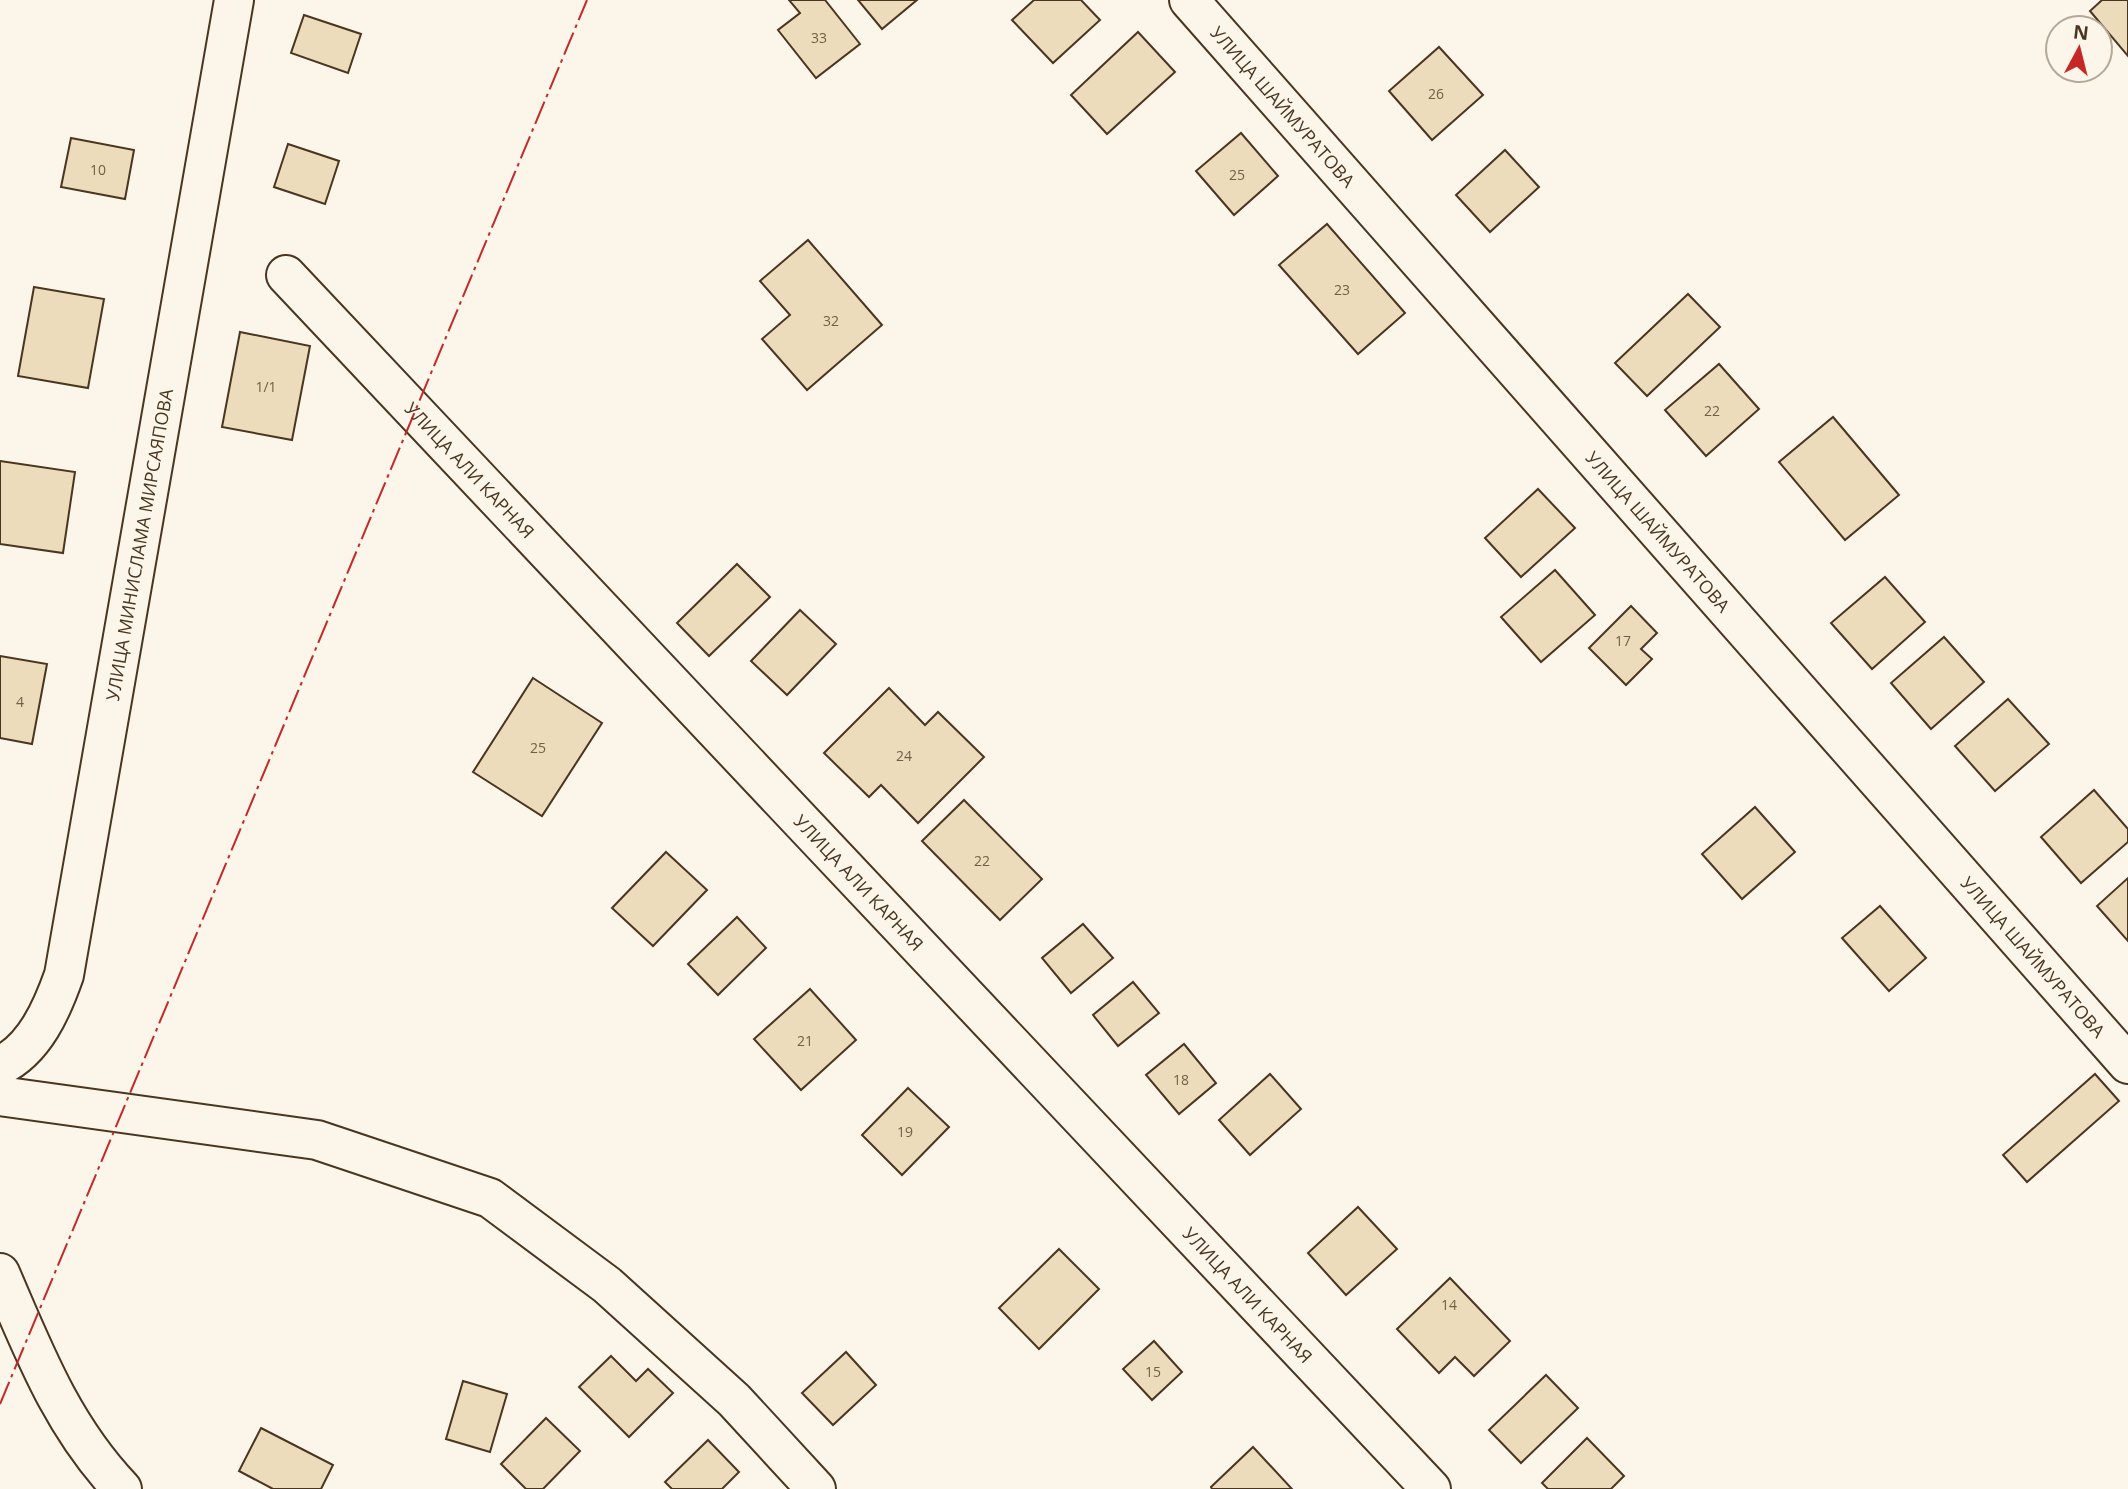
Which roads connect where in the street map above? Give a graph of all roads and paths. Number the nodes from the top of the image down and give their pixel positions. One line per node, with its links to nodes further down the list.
1 (234, 0): 5 (street, УЛИЦА МИНИСЛАМА МИРСАЯПОВА)
2 (1189, 0): 4 (street, УЛИЦА ШАЙМУРАТОВА)
3 (286, 275): 10 (street, УЛИЦА АЛИ КАРНАЯ)
4 (2128, 1064)
5 (0, 1066)
6 (0, 1096): 9 (street)
7 (0, 1273): 8 (street)
8 (122, 1489)
9 (816, 1489)
10 (1431, 1489)

